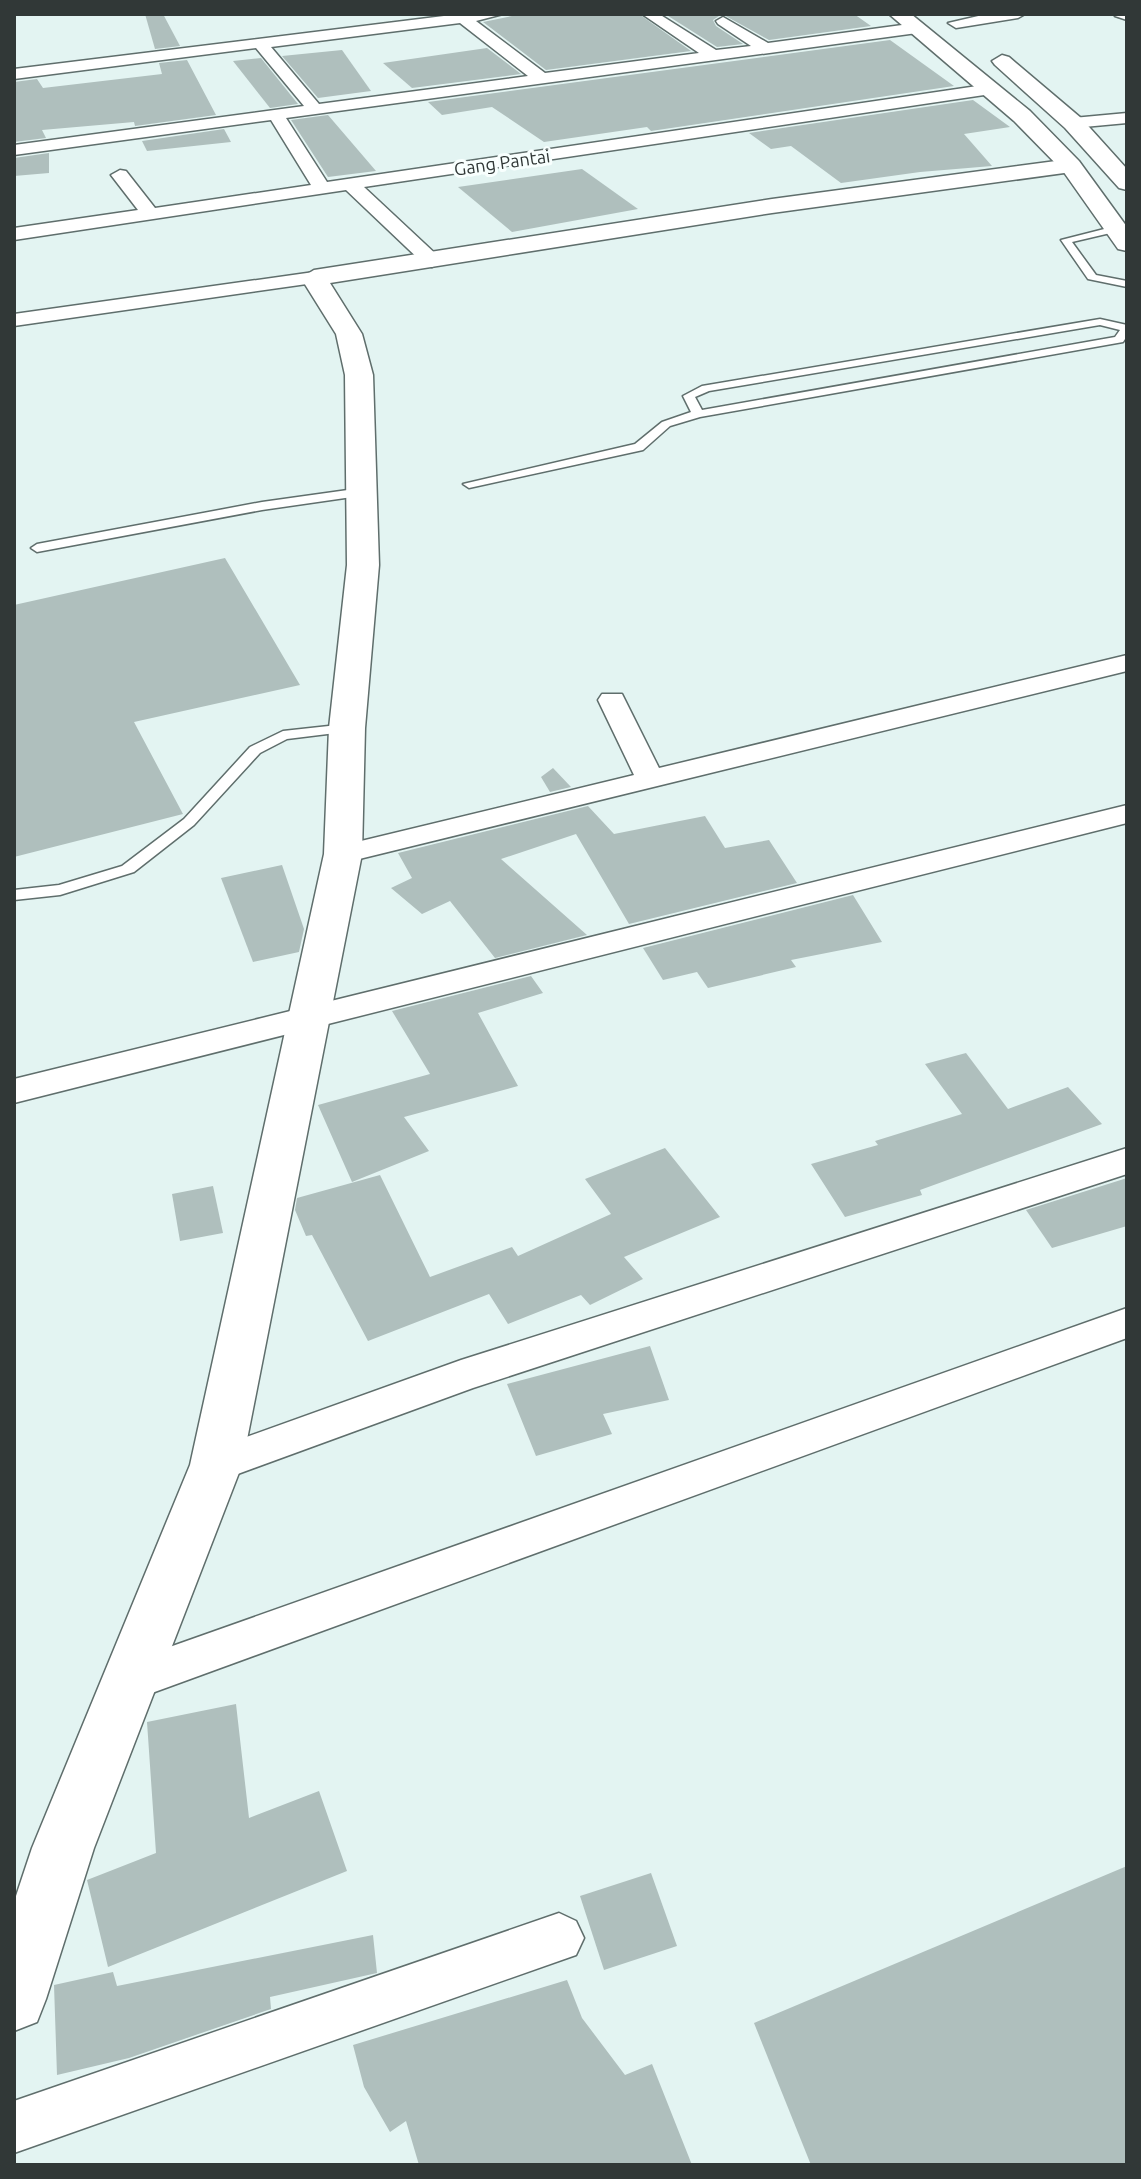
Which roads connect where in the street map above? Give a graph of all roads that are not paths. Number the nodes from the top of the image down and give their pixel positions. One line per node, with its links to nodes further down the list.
1 (496, 14): 6 (street)
2 (649, 14): 13 (street)
3 (899, 14): 10 (main road)
4 (1018, 14): 7 (street)
5 (1118, 14): 8 (lane)
6 (463, 18): 11 (street); 15 (street)
7 (950, 18): 22 (main road)
8 (1127, 18)
9 (723, 21): 12 (street)
10 (917, 28): 12 (street); 16 (main road)
11 (260, 43): 14 (street); 18 (street)
12 (765, 48): 13 (street)
13 (713, 55): 15 (street)
14 (14, 74)
15 (542, 79): 17 (street)
16 (991, 89): 24 (main road); 27 (street, Gang Pantai)
17 (357, 104): 18 (street); 21 (street)
18 (315, 109): 19 (street)
19 (275, 114): 23 (street); 28 (street)
20 (1127, 118): 22 (street)
21 (369, 119)
22 (1073, 123): 26 (main road)
23 (14, 150)
24 (1071, 166): 31 (main road); 32 (main road)
25 (120, 175): 29 (street)
26 (1125, 177)
27 (351, 185): 28 (street, Gang Pantai); 32 (street)
28 (322, 188): 29 (street, Gang Pantai)
29 (150, 213): 30 (street, Gang Pantai)
30 (14, 234)
31 (1122, 236): 34 (lane)
32 (432, 261): 33 (main road)
33 (314, 278): 35 (street); 41 (main road)
34 (1127, 284)
35 (14, 320)
36 (1127, 328): 37 (lane); 38 (lane)
37 (913, 352): 38 (lane); 39 (lane)
38 (929, 372): 39 (lane)
39 (698, 414): 40 (lane)
40 (469, 484)
41 (362, 492): 42 (lane); 45 (main road)
42 (37, 548)
43 (1127, 663): 46 (street)
44 (612, 700): 46 (street)
45 (347, 728): 48 (main road); 49 (lane)
46 (649, 777): 48 (street)
47 (1127, 814): 50 (street)
48 (343, 854): 50 (main road)
49 (14, 895)
50 (306, 1021): 51 (street); 54 (main road)
51 (14, 1091)
52 (1127, 1161): 54 (street)
53 (1127, 1323): 55 (street)
54 (216, 1465): 55 (main road)
55 (130, 1681): 57 (main road)
56 (559, 1938): 58 (street)
57 (14, 1999)
58 (14, 2127)

